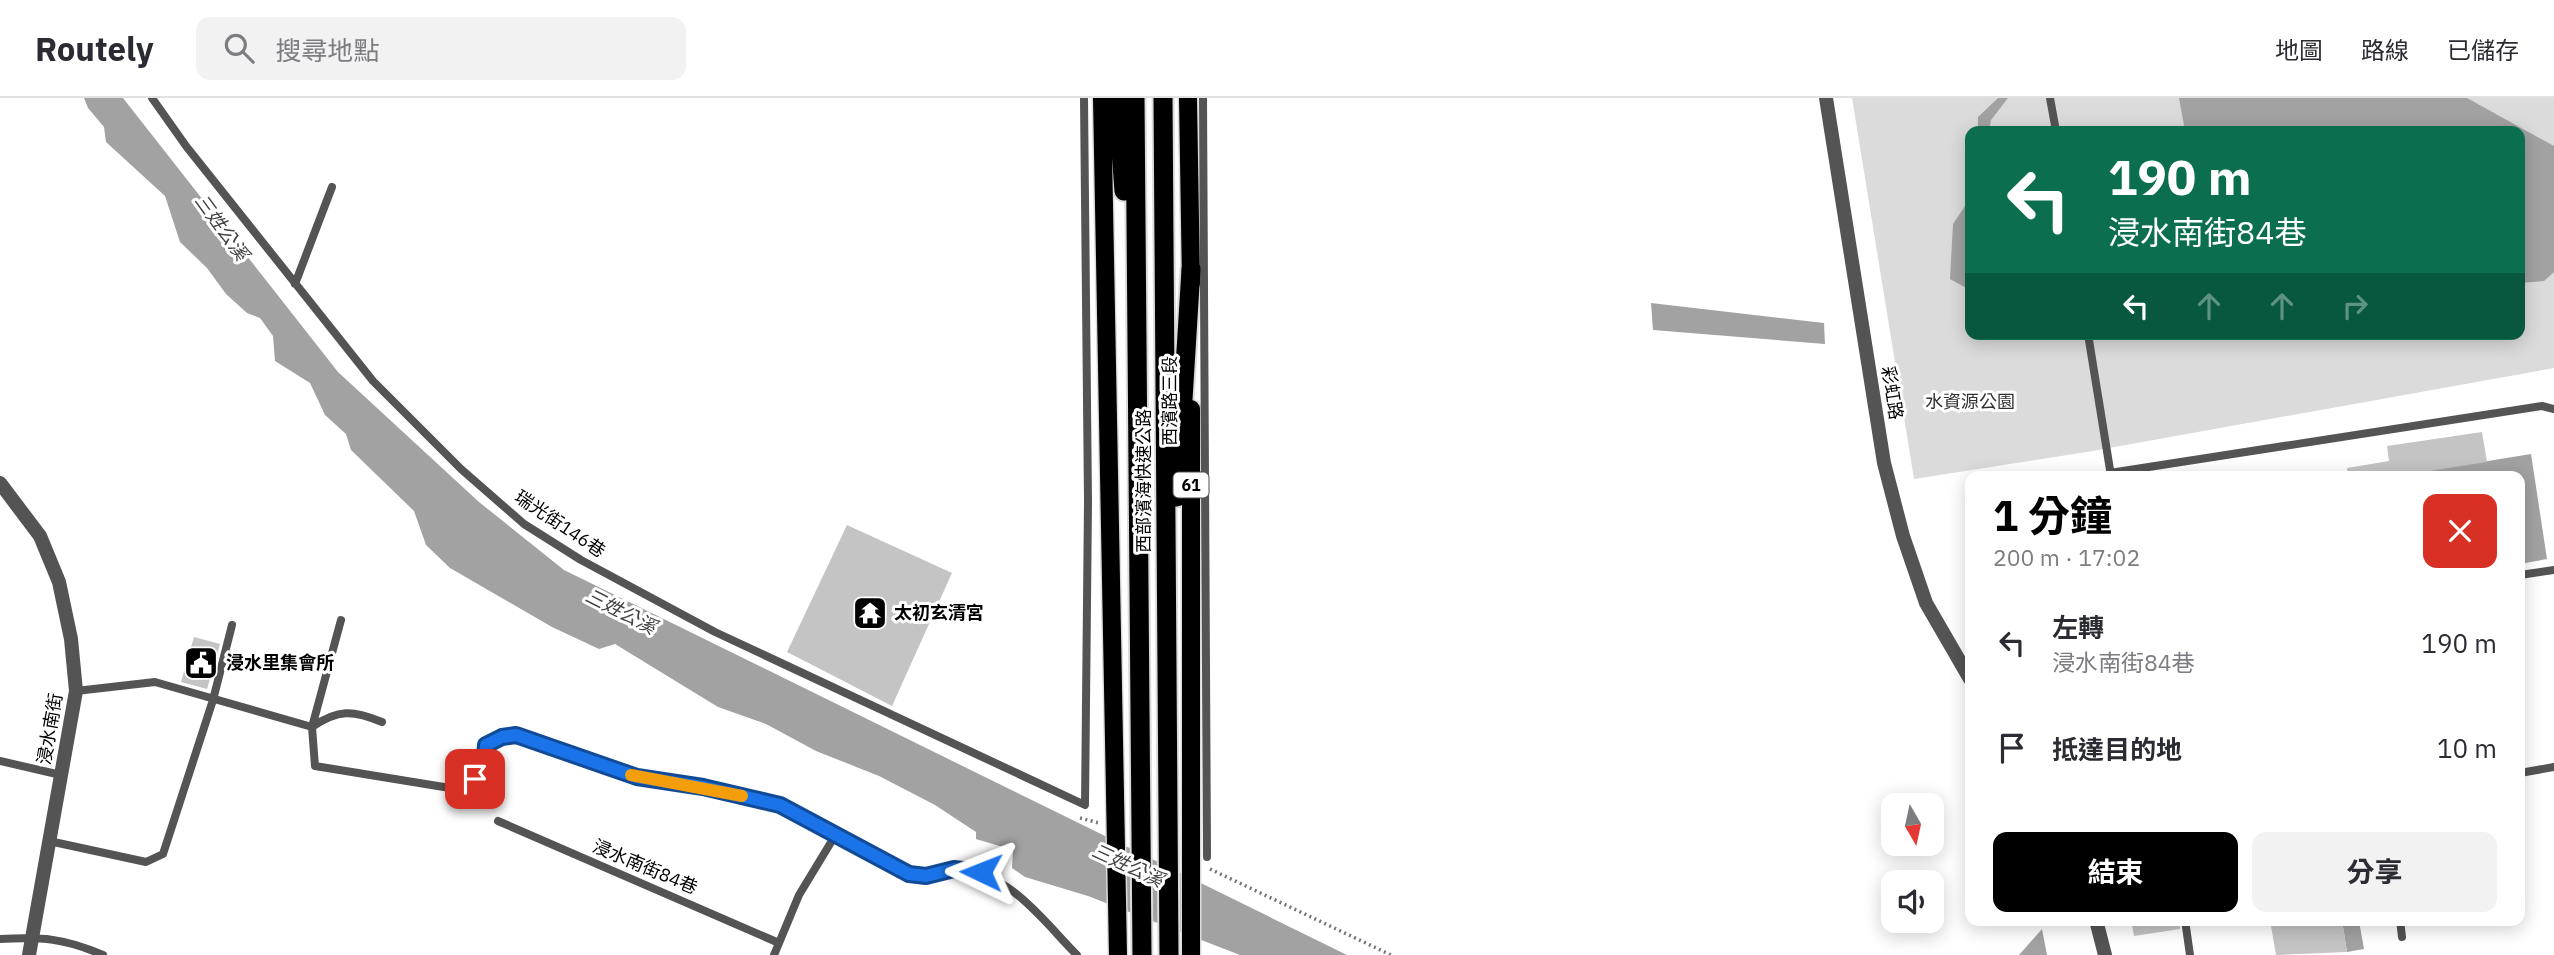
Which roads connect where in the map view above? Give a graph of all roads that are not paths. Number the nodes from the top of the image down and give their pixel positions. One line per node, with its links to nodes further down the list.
1 (152, 98): 14 (lane, 瑞光街146巷)
2 (1084, 98): 14 (lane, 瑞光街146巷)
3 (1102, 98): 51 (main road)
4 (1117, 98): 16 (highway)
5 (1135, 98): 16 (highway, 西部濱海快速公路)
6 (1163, 98): 26 (highway, 西部濱海快速公路 / 61)
7 (1188, 98): 13 (main road, 西濱路三段 / 61)
8 (1203, 98): 38 (lane, 西濱路三段)
9 (1826, 98): 25 (street, 彩虹路)
10 (2050, 98): 11 (lane)
11 (2055, 126)
12 (332, 187): 14 (lane)
13 (1191, 269): 26 (highway); 53 (main road, 西濱路三段 / 61)
14 (295, 284)
15 (2089, 340): 18 (lane)
16 (1137, 373): 46 (highway, 西部濱海快速公路)
17 (2554, 409): 19 (lane)
18 (2111, 471)
19 (2130, 471)
20 (0, 483): 27 (street, 浸水南街)
21 (2554, 570): 22 (lane)
22 (2525, 574)
23 (341, 620): 30 (lane)
24 (232, 625): 28 (lane)
25 (1965, 670)
26 (1167, 679): 52 (highway, 西部濱海快速公路 / 61)
27 (76, 691): 28 (lane); 34 (street, 浸水南街)
28 (213, 700): 30 (lane); 37 (lane)
29 (382, 722): 30 (lane)
30 (312, 727): 36 (lane)
31 (0, 761): 34 (lane)
32 (2554, 767): 33 (lane)
33 (2525, 772)
34 (61, 775): 37 (street, 浸水南街)
35 (498, 821): 45 (lane, 浸水南街84巷)
36 (836, 834): 45 (lane); 50 (lane)
37 (49, 841): 43 (street, 浸水南街)
38 (1207, 857)
39 (2098, 926): 54 (street)
40 (2186, 926): 55 (lane)
41 (2401, 926): 42 (lane)
42 (2402, 937)
43 (32, 938): 44 (lane); 47 (street, 浸水南街); 48 (lane)
44 (0, 939)
45 (779, 943): 49 (lane)
46 (1142, 953)
47 (29, 955)
48 (103, 955)
49 (774, 955)
50 (1077, 955)
51 (1118, 955)
52 (1169, 955)
53 (1191, 955)
54 (2105, 955)
55 (2190, 955)

